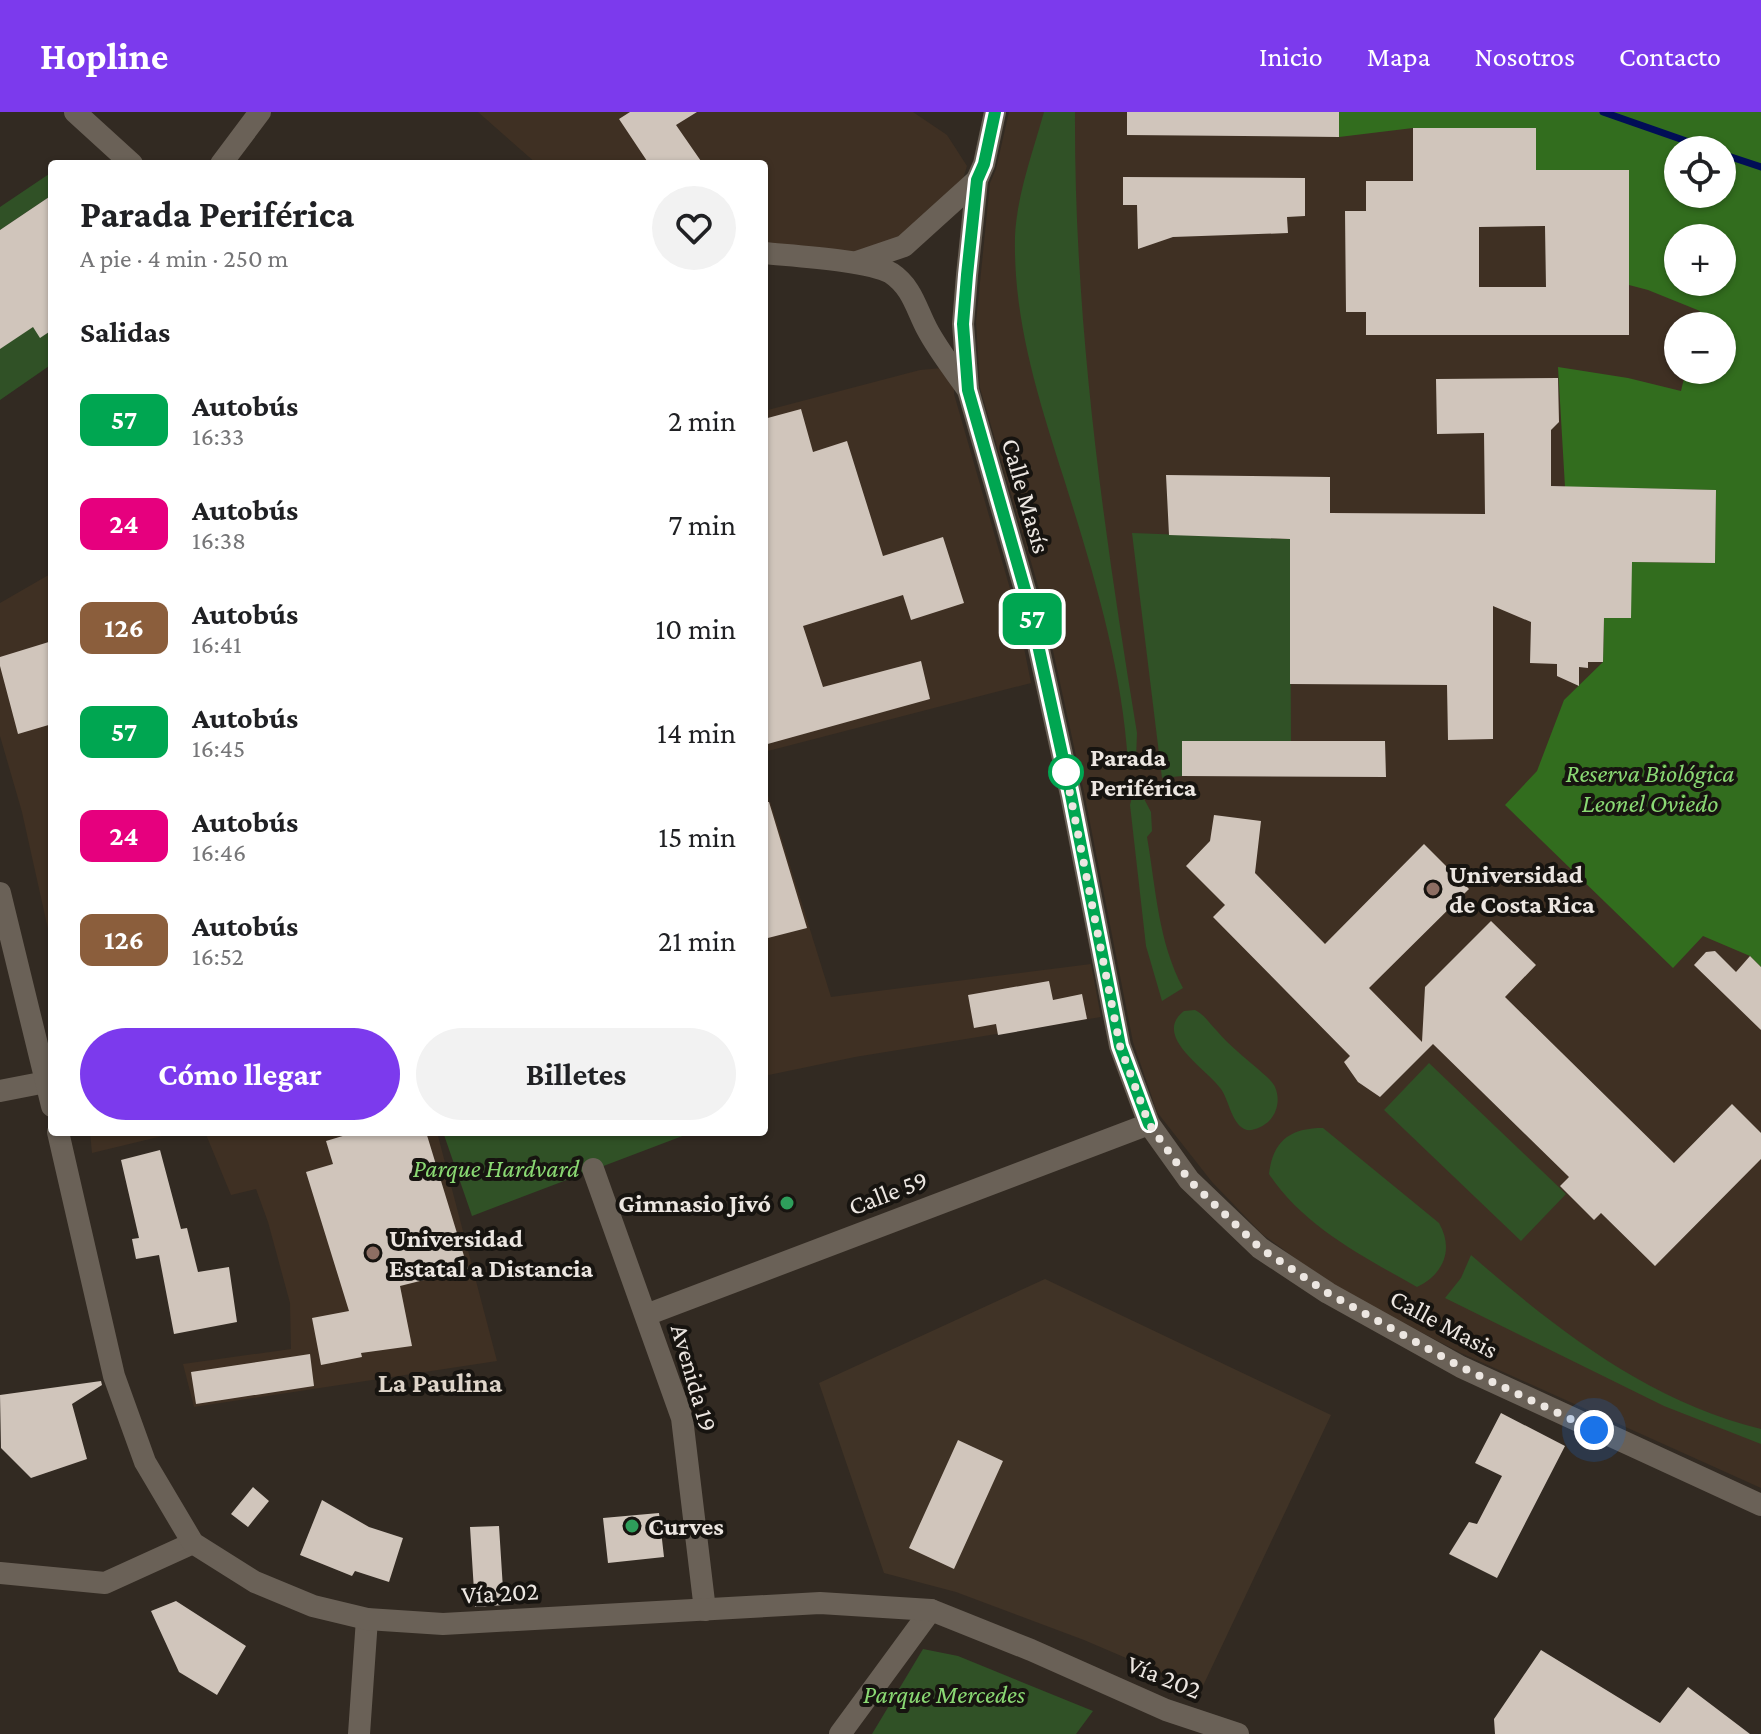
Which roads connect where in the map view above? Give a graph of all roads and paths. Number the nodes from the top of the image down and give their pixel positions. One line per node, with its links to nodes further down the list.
1 (75, 112): 4 (street)
2 (260, 112): 5 (street)
3 (995, 112): 6 (street, Calle Masís)
4 (128, 160)
5 (224, 160)
6 (977, 180): 8 (street); 9 (street, Calle Masís)
7 (768, 253): 8 (street)
8 (853, 263): 9 (street)
9 (968, 390): 14 (street, Calle Masís)
10 (0, 893): 11 (street)
11 (46, 1082): 12 (street); 13 (street)
12 (48, 1090)
13 (0, 1091)
14 (1149, 1124): 17 (street, Calle 59); 18 (street, Calle Masis)
15 (59, 1136): 19 (street, Vía 202)
16 (593, 1169): 17 (street, Avenida 19)
17 (646, 1315): 21 (street, Avenida 19)
18 (1761, 1505)
19 (193, 1543): 20 (street); 23 (street, Vía 202)
20 (0, 1573)
21 (705, 1610): 22 (street, Vía 202); 23 (street, Vía 202)
22 (931, 1610): 25 (street); 26 (street, Vía 202)
23 (367, 1619): 24 (street)
24 (359, 1734)
25 (840, 1734)
26 (1238, 1734)

